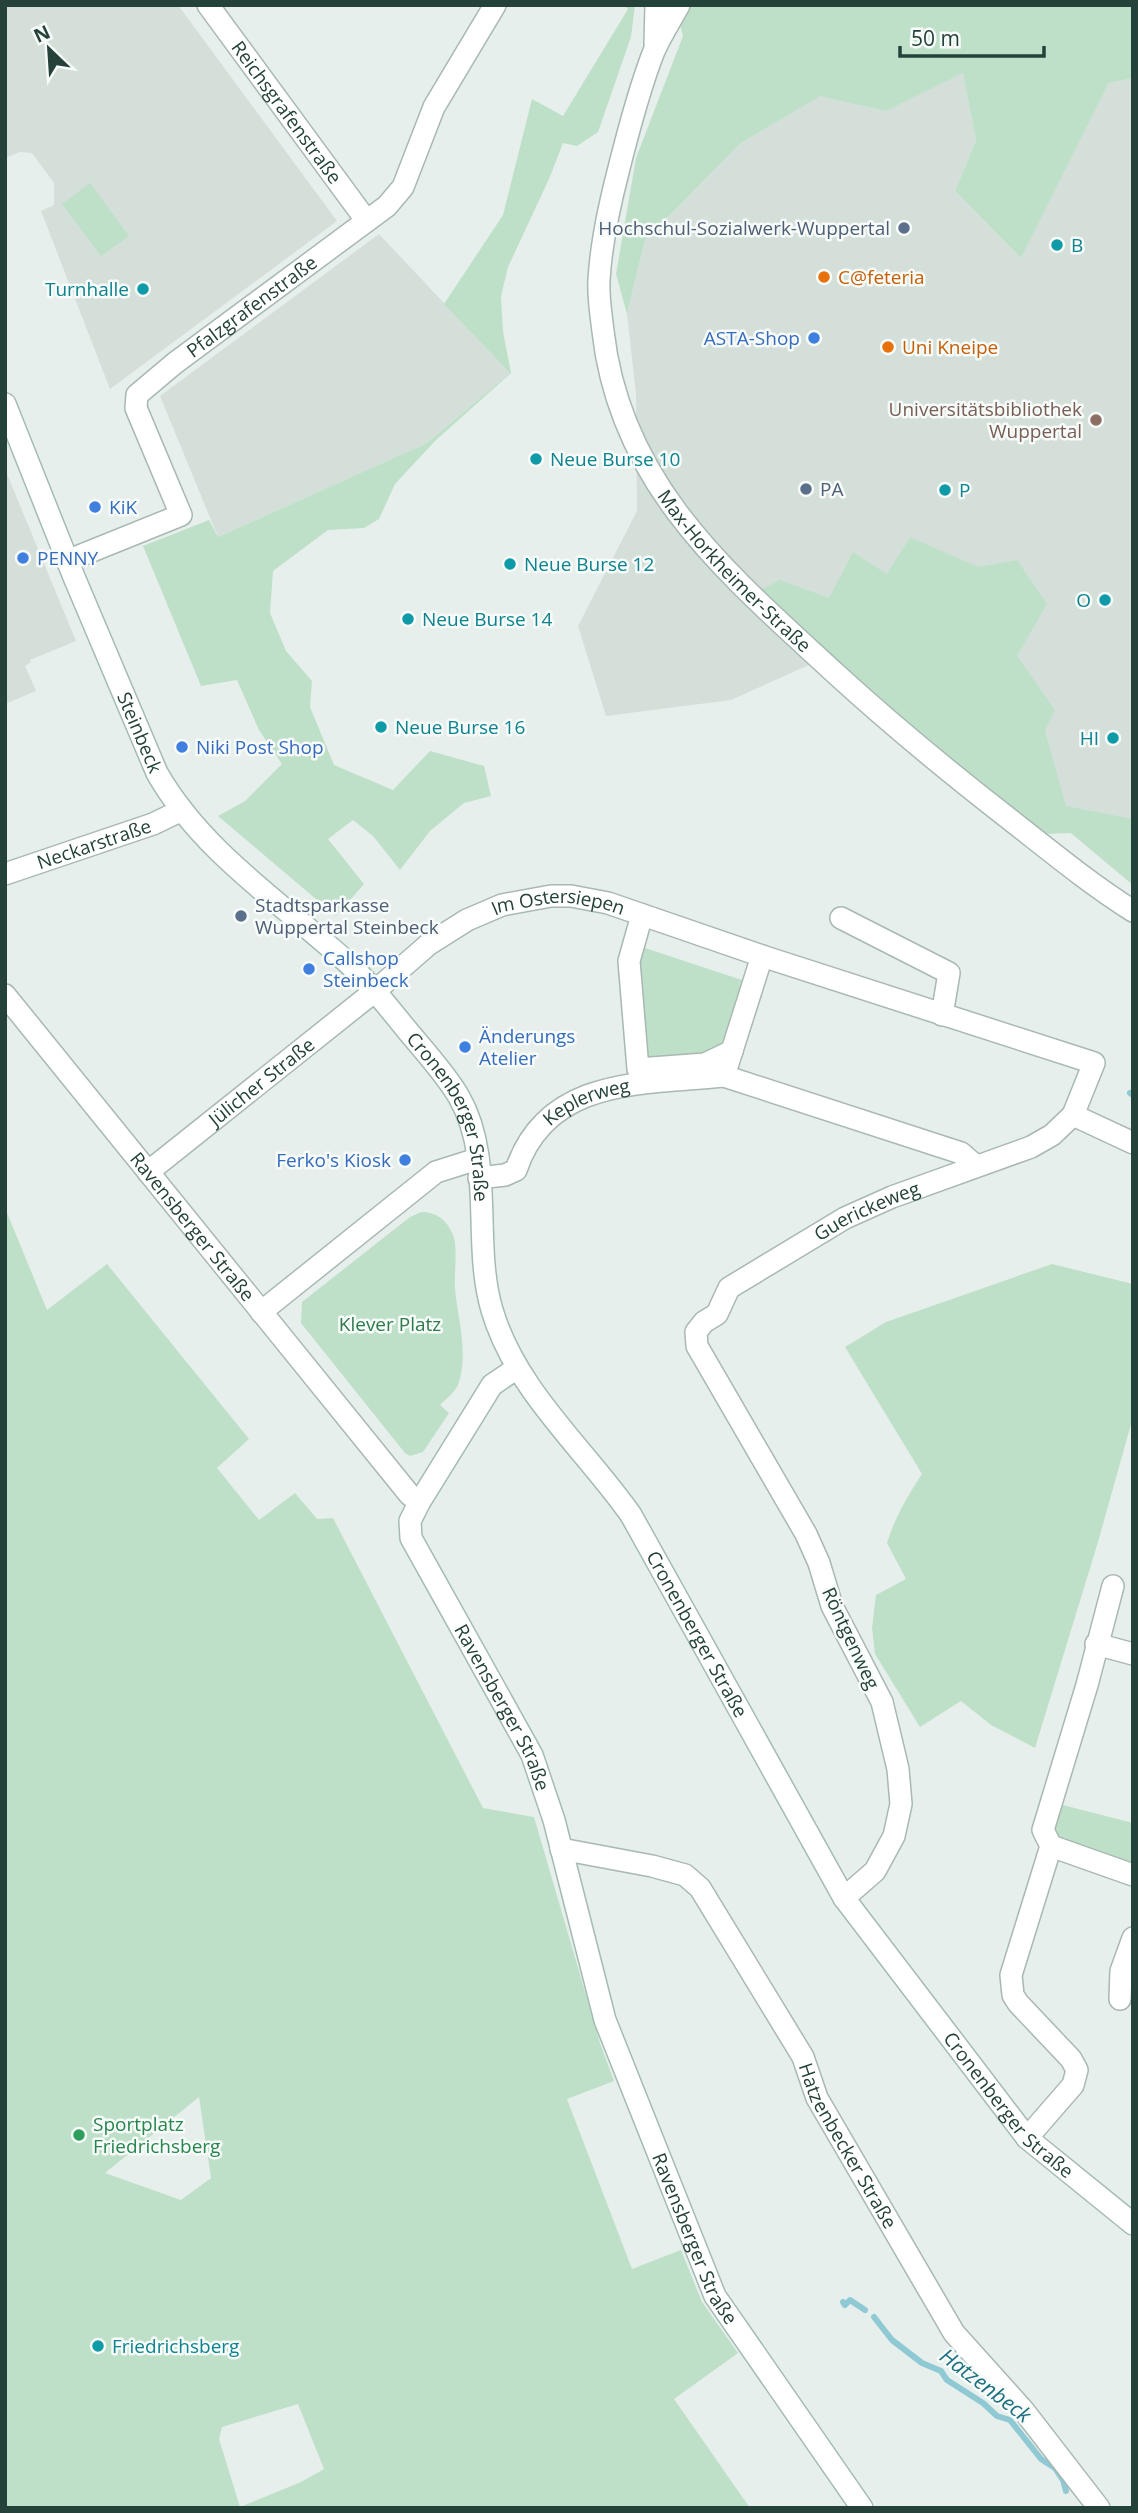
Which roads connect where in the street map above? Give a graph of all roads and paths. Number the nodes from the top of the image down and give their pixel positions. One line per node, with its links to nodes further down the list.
1 (208, 5): 6 (street, Reichsgrafenstraße)
2 (495, 5): 6 (street, Pfalzgrafenstraße)
3 (656, 5): 5 (street, Max-Horkheimer-Straße)
4 (679, 5): 5 (street, Max-Horkheimer-Straße)
5 (655, 50): 11 (street, Max-Horkheimer-Straße)
6 (366, 220): 8 (street, Pfalzgrafenstraße)
7 (5, 404): 8 (street, Steinbeck)
8 (67, 562): 9 (street, Steinbeck)
9 (182, 810): 10 (street, Neckarstraße); 15 (street, Steinbeck)
10 (5, 874)
11 (1133, 911)
12 (642, 915): 14 (street, Im Ostersiepen); 15 (street, Im Ostersiepen); 18 (street)
13 (841, 918): 17 (street)
14 (762, 956): 17 (street, Im Ostersiepen); 18 (street)
15 (374, 991): 23 (street, Cronenberger Straße); 24 (street, Jülicher Straße)
16 (5, 996): 24 (street, Ravensberger Straße)
17 (942, 1015): 20 (street, Im Ostersiepen)
18 (732, 1051): 19 (street)
19 (724, 1076): 22 (street); 23 (street, Keplerweg)
20 (1073, 1115): 21 (street); 22 (street, Guerickeweg)
21 (1133, 1143)
22 (976, 1166): 26 (street, Guerickeweg)
23 (478, 1169): 25 (street); 27 (street, Cronenberger Straße)
24 (148, 1172): 25 (street, Ravensberger Straße)
25 (261, 1312): 28 (street, Ravensberger Straße)
26 (697, 1346): 35 (street, Röntgenweg)
27 (517, 1368): 28 (street); 35 (street, Cronenberger Straße)
28 (419, 1503): 33 (street, Ravensberger Straße)
29 (1113, 1586): 30 (street)
30 (1096, 1644): 31 (street); 32 (street)
31 (1133, 1654)
32 (1051, 1846): 34 (street); 38 (street)
33 (561, 1849): 40 (street, Ravensberger Straße); 41 (street, Hatzenbecker Straße)
34 (1133, 1875)
35 (844, 1898): 38 (street, Cronenberger Straße)
36 (1133, 1938): 37 (street)
37 (1120, 1999)
38 (1027, 2138): 39 (street, Cronenberger Straße)
39 (1133, 2224)
40 (862, 2508)
41 (1099, 2508)

